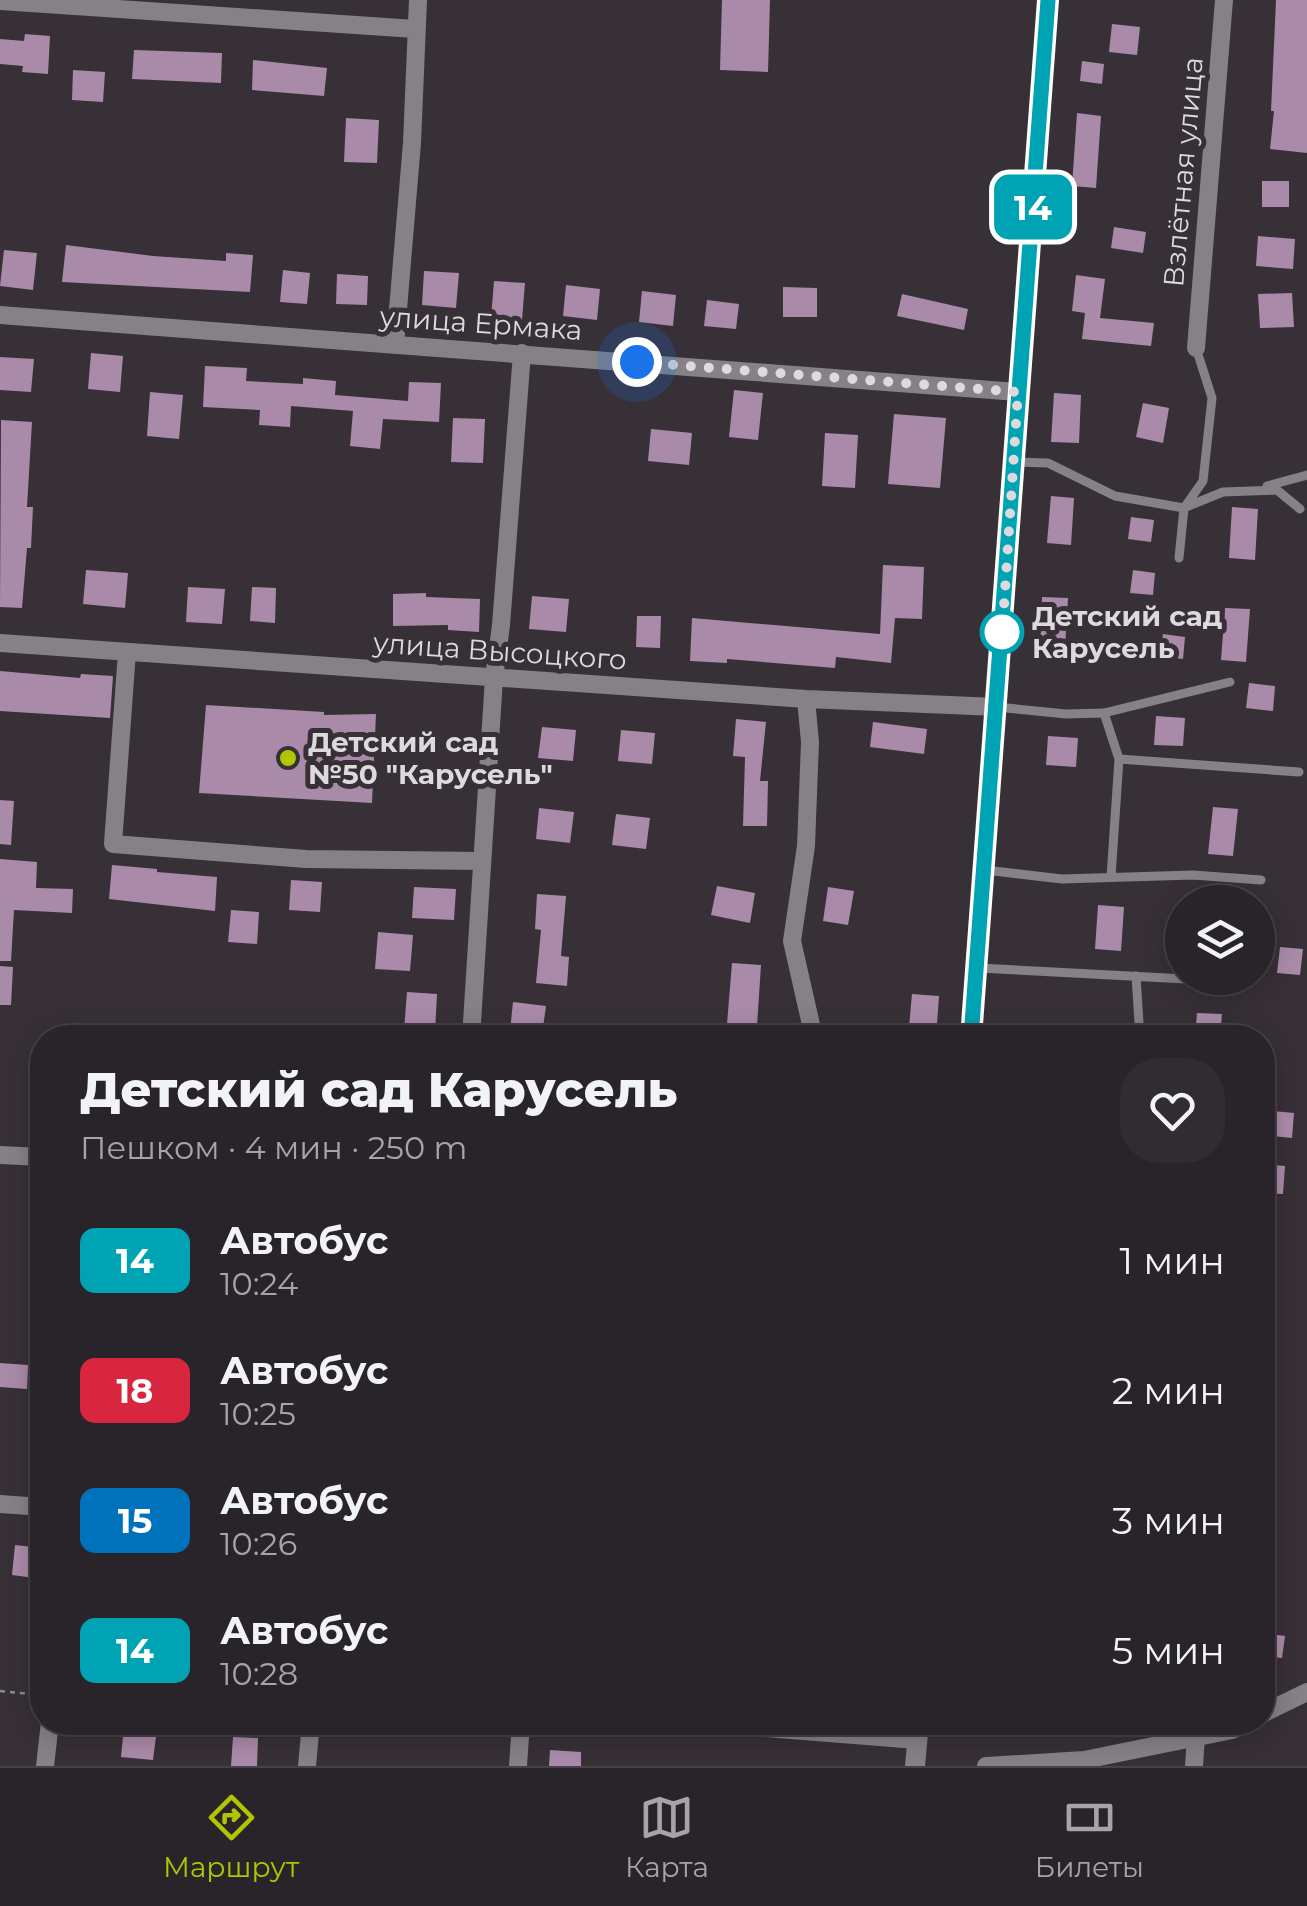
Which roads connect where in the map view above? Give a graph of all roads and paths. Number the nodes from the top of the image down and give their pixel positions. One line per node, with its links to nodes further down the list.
1 (418, 0): 5 (street)
2 (1048, 0): 10 (street)
3 (1224, 0): 8 (street, Взлётная улица)
4 (0, 1): 5 (street)
5 (414, 29): 7 (street)
6 (0, 314): 7 (street, улица Ермака)
7 (394, 345): 9 (street, улица Ермака)
8 (1196, 348): 14 (lane)
9 (522, 353): 10 (street, улица Ермака); 19 (street)
10 (1018, 392): 11 (street)
11 (1014, 462): 14 (lane); 22 (street)
12 (1307, 475): 13 (lane)
13 (1250, 491): 14 (lane); 15 (lane)
14 (1184, 508): 16 (lane)
15 (1300, 510)
16 (1179, 558)
17 (0, 643): 18 (street, улица Высоцкого)
18 (127, 652): 19 (street, улица Высоцкого); 26 (street)
19 (494, 678): 21 (street, улица Высоцкого); 26 (street)
20 (1230, 682): 23 (lane)
21 (806, 699): 22 (street, улица Высоцкого); 34 (street)
22 (997, 706): 23 (lane); 27 (street)
23 (1104, 713): 24 (lane)
24 (1118, 759): 25 (lane); 28 (lane)
25 (1299, 772)
26 (482, 861): 33 (street)
27 (984, 870): 28 (lane); 30 (street)
28 (1111, 877): 29 (lane)
29 (1261, 880)
30 (976, 968): 31 (lane); 35 (street)
31 (1136, 976): 32 (lane); 36 (lane)
32 (1165, 978)
33 (472, 1025)
34 (811, 1025)
35 (973, 1025)
36 (1139, 1025)
37 (0, 1155): 38 (street)
38 (30, 1156)
39 (0, 1504): 40 (street)
40 (30, 1506)
41 (0, 1691): 43 (path)
42 (1307, 1692): 44 (street)
43 (30, 1694)
44 (1275, 1708)
45 (49, 1735): 51 (street)
46 (310, 1735): 52 (street)
47 (520, 1735): 53 (street)
48 (918, 1735): 54 (street)
49 (1202, 1735): 50 (street)
50 (1196, 1736): 55 (street); 56 (street)
51 (45, 1766)
52 (307, 1766)
53 (518, 1766)
54 (916, 1766)
55 (986, 1766)
56 (1194, 1766)

